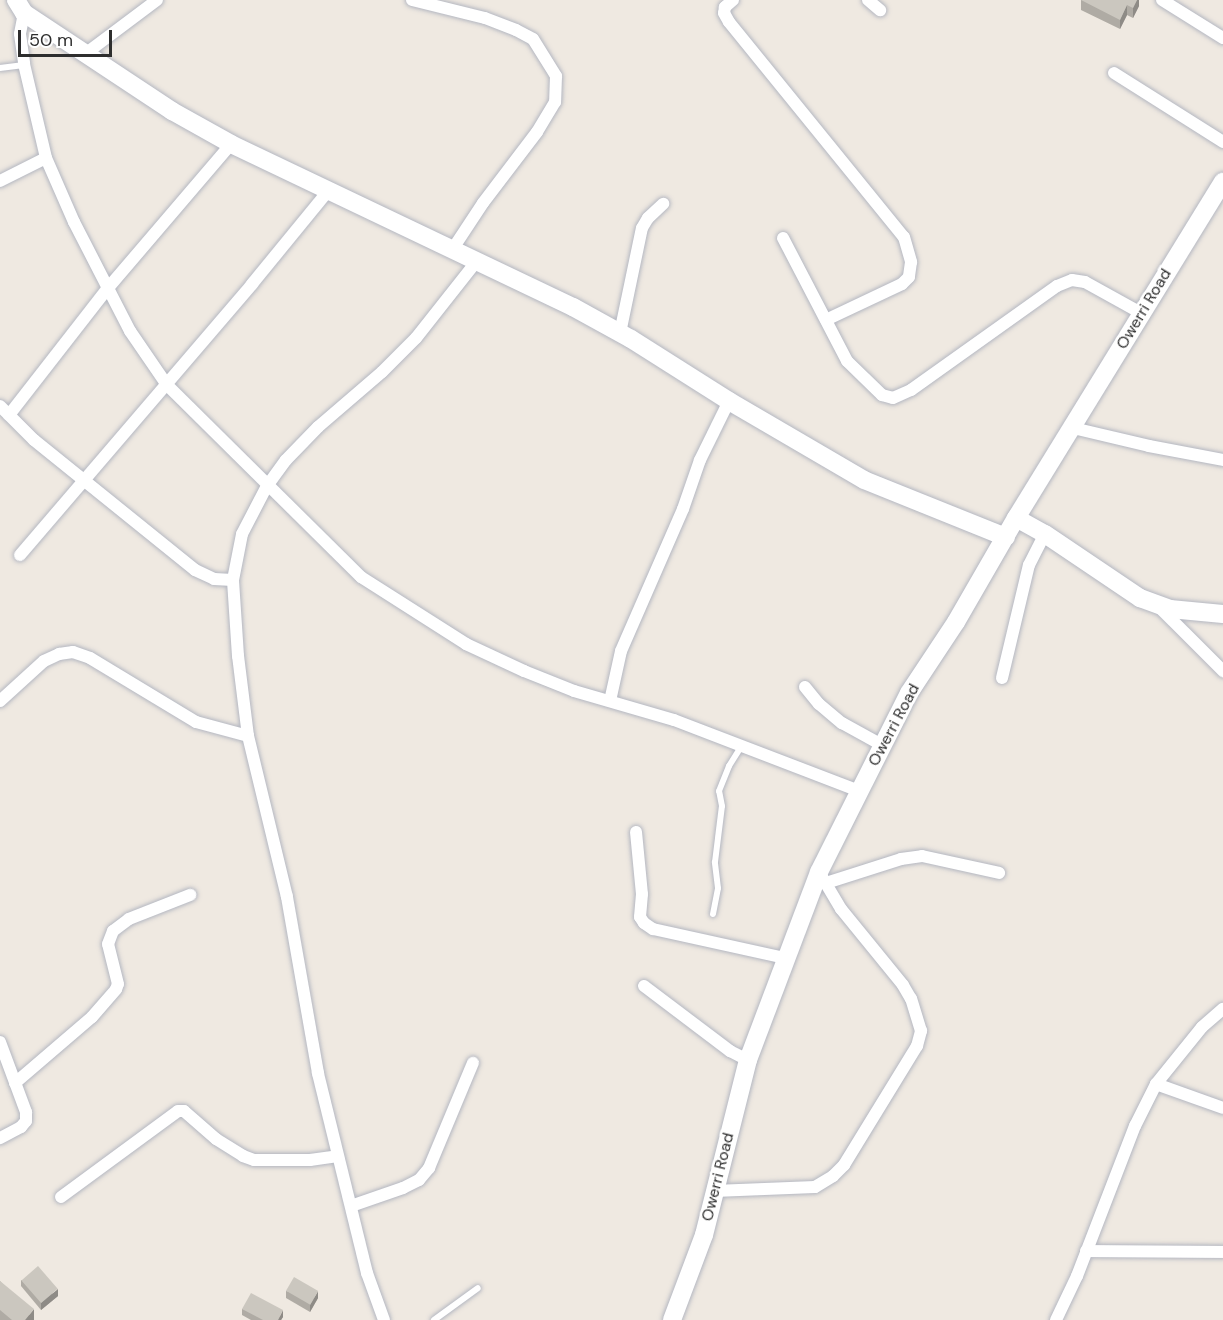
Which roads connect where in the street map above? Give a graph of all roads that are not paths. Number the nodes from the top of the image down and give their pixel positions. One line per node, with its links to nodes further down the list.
1 (157, 0): 9 (street)
2 (733, 0): 25 (street)
3 (868, 0): 7 (street)
4 (1162, 0): 8 (street)
5 (417, 1): 21 (street)
6 (20, 7): 9 (main road); 10 (street)
7 (880, 10)
8 (1223, 38)
9 (85, 54): 14 (main road)
10 (24, 64): 11 (lane); 15 (street)
11 (0, 68)
12 (1114, 73): 13 (street)
13 (1223, 142)
14 (231, 144): 18 (main road); 23 (street)
15 (46, 158): 16 (street); 23 (street)
16 (0, 181)
17 (1223, 181): 24 (main road, Owerri Road)
18 (328, 191): 21 (main road); 27 (street)
19 (663, 204): 26 (street)
20 (783, 238): 25 (street)
21 (452, 250): 22 (main road)
22 (476, 262): 26 (main road); 33 (street)
23 (108, 288): 27 (street); 29 (street)
24 (1141, 313): 25 (street); 30 (main road, Owerri Road)
25 (826, 320)
26 (620, 333): 28 (main road)
27 (167, 385): 32 (street); 33 (street)
28 (729, 401): 36 (main road); 45 (street)
29 (4, 411): 32 (street)
30 (1073, 428): 31 (street); 34 (main road, Owerri Road)
31 (1223, 460)
32 (84, 481): 37 (street); 38 (street)
33 (267, 486): 38 (street); 45 (street)
34 (1016, 518): 35 (main road); 36 (main road, Owerri Road)
35 (1045, 534): 39 (main road); 42 (street)
36 (1006, 537): 48 (main road, Owerri Road)
37 (20, 555)
38 (233, 580): 46 (street)
39 (1158, 606): 40 (main road); 41 (street)
40 (1223, 614)
41 (1223, 671)
42 (1002, 678)
43 (805, 687): 48 (street)
44 (0, 701): 46 (street)
45 (610, 701): 47 (street)
46 (248, 736): 65 (street)
47 (742, 745): 49 (street); 54 (lane)
48 (882, 745): 49 (main road, Owerri Road)
49 (859, 791): 52 (main road, Owerri Road)
50 (636, 832): 55 (street)
51 (999, 873): 52 (street)
52 (822, 878): 55 (main road, Owerri Road); 66 (street)
53 (190, 895): 61 (street)
54 (713, 914)
55 (785, 958): 59 (main road, Owerri Road)
56 (644, 986): 59 (street)
57 (1223, 1009): 62 (street)
58 (0, 1042): 61 (street)
59 (748, 1060): 66 (main road, Owerri Road)
60 (473, 1063): 68 (street)
61 (15, 1083): 64 (street)
62 (1156, 1084): 63 (street); 69 (street)
63 (1223, 1108)
64 (0, 1138)
65 (338, 1156): 67 (street); 68 (street)
66 (714, 1191): 74 (main road, Owerri Road)
67 (61, 1197)
68 (351, 1206): 72 (street)
69 (1086, 1251): 70 (street); 75 (street)
70 (1223, 1252)
71 (478, 1288): 73 (lane)
72 (384, 1320)
73 (434, 1320)
74 (672, 1320)
75 (1056, 1320)

